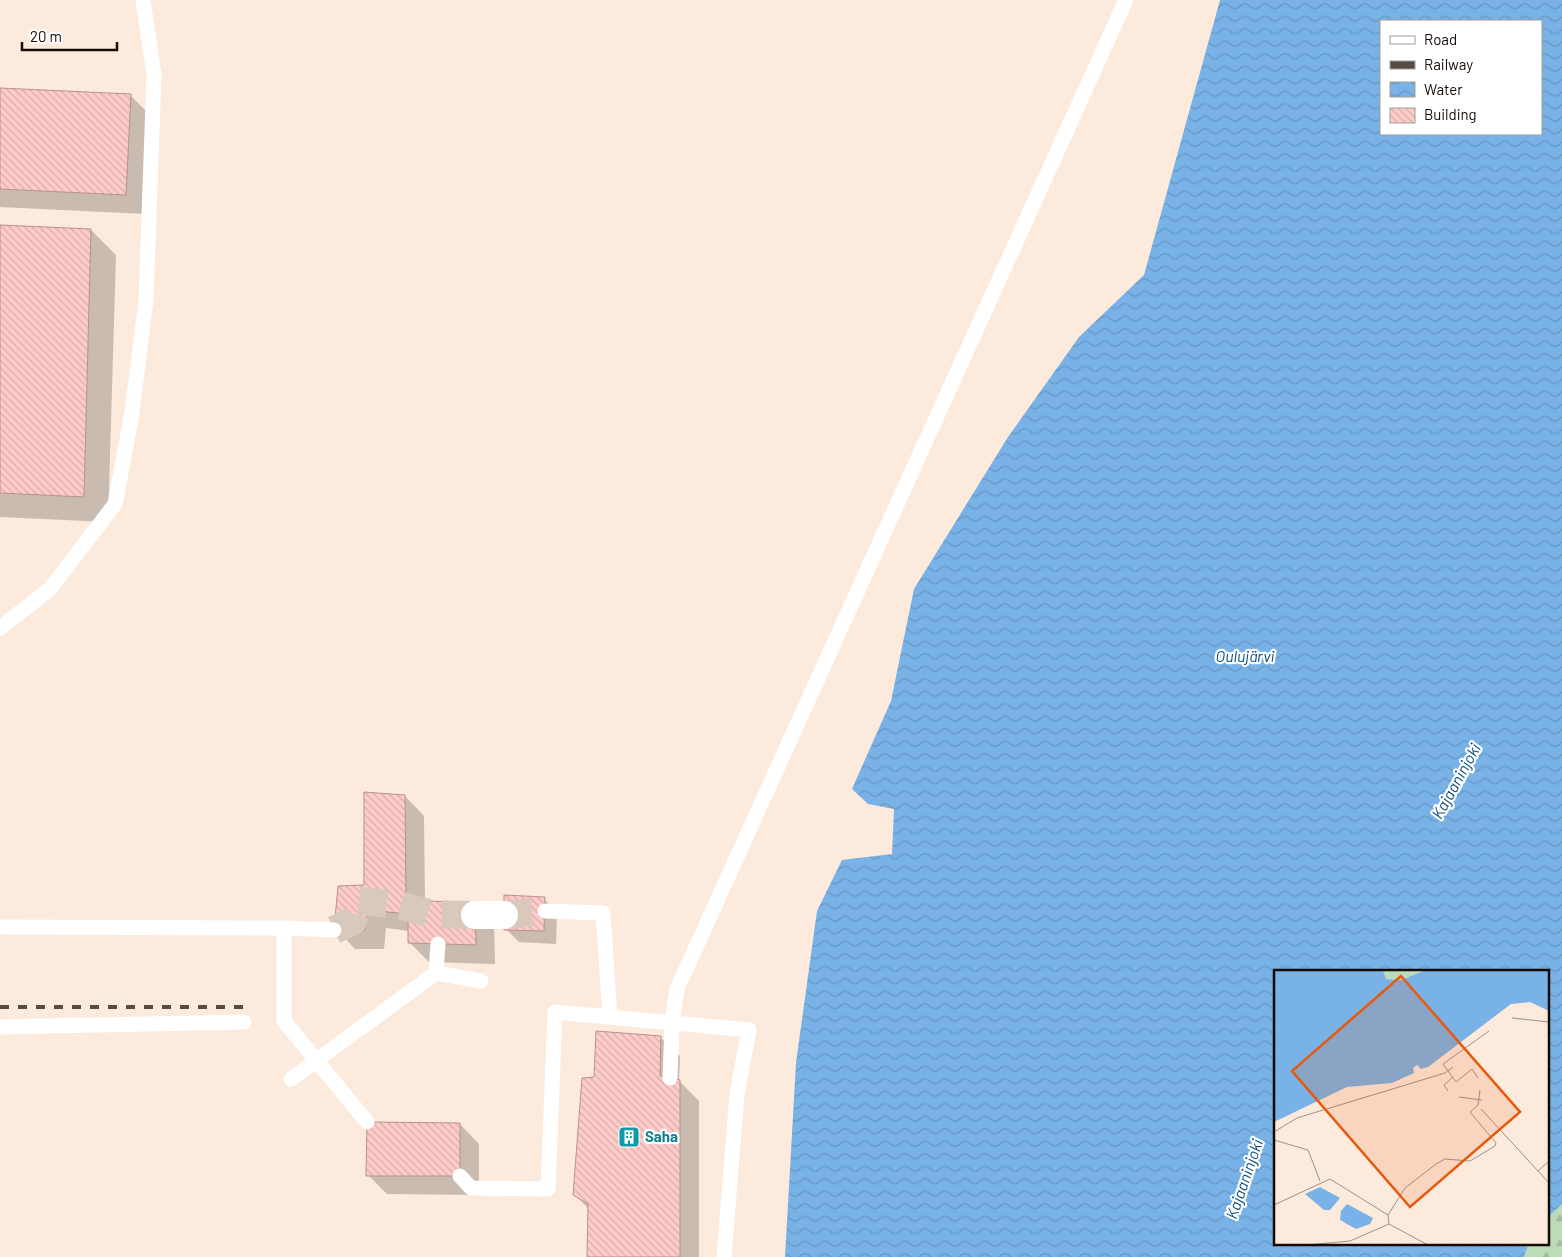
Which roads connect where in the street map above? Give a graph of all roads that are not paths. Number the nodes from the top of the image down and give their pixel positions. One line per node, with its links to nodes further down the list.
1 (143, 0): 3 (lane)
2 (1126, 0): 15 (lane)
3 (0, 628)
4 (545, 911): 13 (lane)
5 (504, 914): 6 (street)
6 (475, 915)
7 (0, 927): 8 (lane)
8 (284, 928): 9 (lane); 17 (lane)
9 (334, 930)
10 (438, 944): 11 (lane)
11 (436, 973): 12 (lane); 17 (lane)
12 (481, 981)
13 (610, 1018): 15 (lane); 21 (lane)
14 (244, 1022): 16 (lane)
15 (672, 1023): 18 (lane); 22 (lane)
16 (0, 1028)
17 (317, 1059): 19 (lane); 20 (lane)
18 (670, 1078)
19 (291, 1079)
20 (367, 1122)
21 (460, 1176)
22 (724, 1257)

